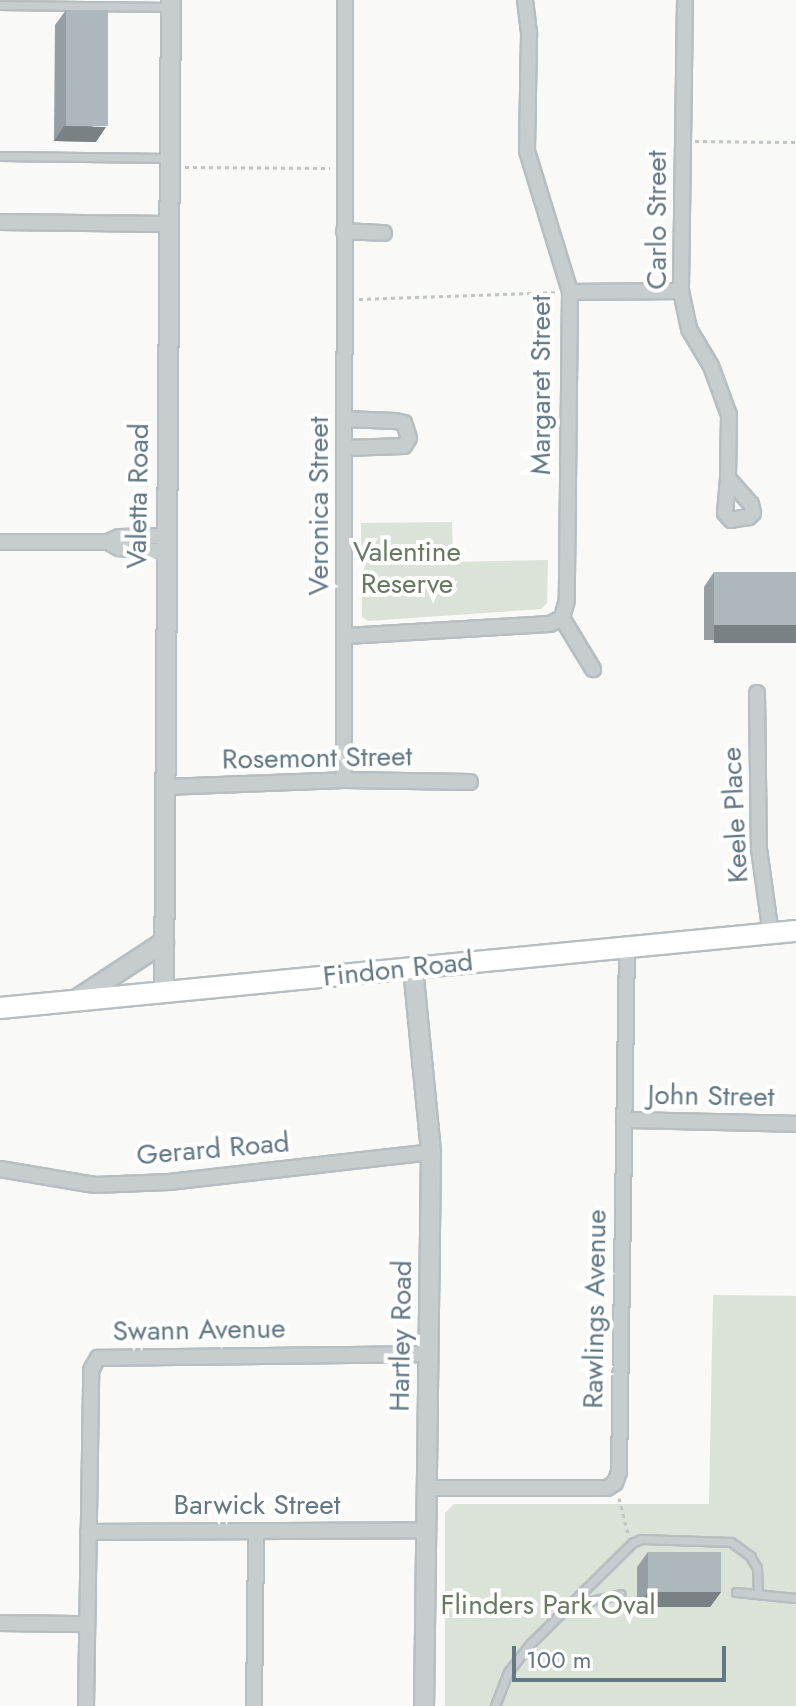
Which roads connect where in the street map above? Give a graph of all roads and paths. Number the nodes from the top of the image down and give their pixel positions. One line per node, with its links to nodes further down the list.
1 (345, 0): 13 (street, Veronica Street)
2 (525, 0): 16 (street, Margaret Street)
3 (685, 0): 6 (street, Carlo Street)
4 (171, 4): 5 (lane); 9 (street, Valetta Road)
5 (0, 5)
6 (683, 141): 7 (path); 15 (street, Carlo Street)
7 (796, 142)
8 (0, 156): 9 (lane)
9 (170, 163): 10 (path); 12 (street, Valetta Road)
10 (331, 168)
11 (0, 222): 12 (street)
12 (169, 224): 22 (street, Valetta Road)
13 (344, 231): 14 (street); 17 (street, Veronica Street)
14 (384, 233)
15 (681, 291): 16 (street); 20 (street, Carlo Street)
16 (570, 292): 17 (path); 23 (street, Margaret Street)
17 (343, 300): 18 (street, Veronica Street)
18 (345, 419): 19 (street, Veronica Street); 19 (street)
19 (345, 448): 24 (street, Veronica Street)
20 (728, 478)
21 (0, 542): 22 (street)
22 (166, 544): 29 (street, Valetta Road)
23 (562, 618): 24 (street); 25 (street)
24 (346, 636): 27 (street, Veronica Street)
25 (593, 669)
26 (757, 693): 31 (street, Keele Place)
27 (344, 780): 28 (street, Rosemont Street); 29 (street, Rosemont Street)
28 (470, 782)
29 (165, 787): 32 (street, Valetta Road)
30 (796, 931): 31 (main road, Findon Road)
31 (771, 934): 33 (main road, Findon Road)
32 (164, 942): 35 (street, Valetta Road); 36 (street)
33 (627, 946): 34 (main road, Findon Road); 38 (street, Rawlings Avenue)
34 (413, 968): 35 (main road, Findon Road); 40 (street, Hartley Road)
35 (164, 992): 36 (main road, Findon Road)
36 (74, 1001): 37 (main road, Findon Road)
37 (0, 1008)
38 (624, 1120): 39 (street, John Street); 43 (street, Rawlings Avenue)
39 (796, 1124)
40 (431, 1152): 41 (street, Gerard Road); 42 (street, Hartley Road)
41 (0, 1169)
42 (428, 1354): 44 (street, Hartley Road); 47 (street, Swann Avenue)
43 (615, 1483): 44 (street); 48 (path)
44 (427, 1488): 45 (street, Hartley Road)
45 (426, 1530): 46 (street, Barwick Street); 58 (street, Hartley Road)
46 (256, 1531): 47 (street, Barwick Street); 57 (street)
47 (88, 1532): 55 (street)
48 (632, 1543): 50 (lane); 53 (lane)
49 (736, 1592): 50 (lane)
50 (758, 1593): 52 (lane)
51 (621, 1594): 53 (lane)
52 (796, 1598)
53 (567, 1606): 59 (lane)
54 (0, 1623): 55 (street)
55 (87, 1624): 56 (street)
56 (86, 1706)
57 (254, 1706)
58 (424, 1706)
59 (495, 1706)

